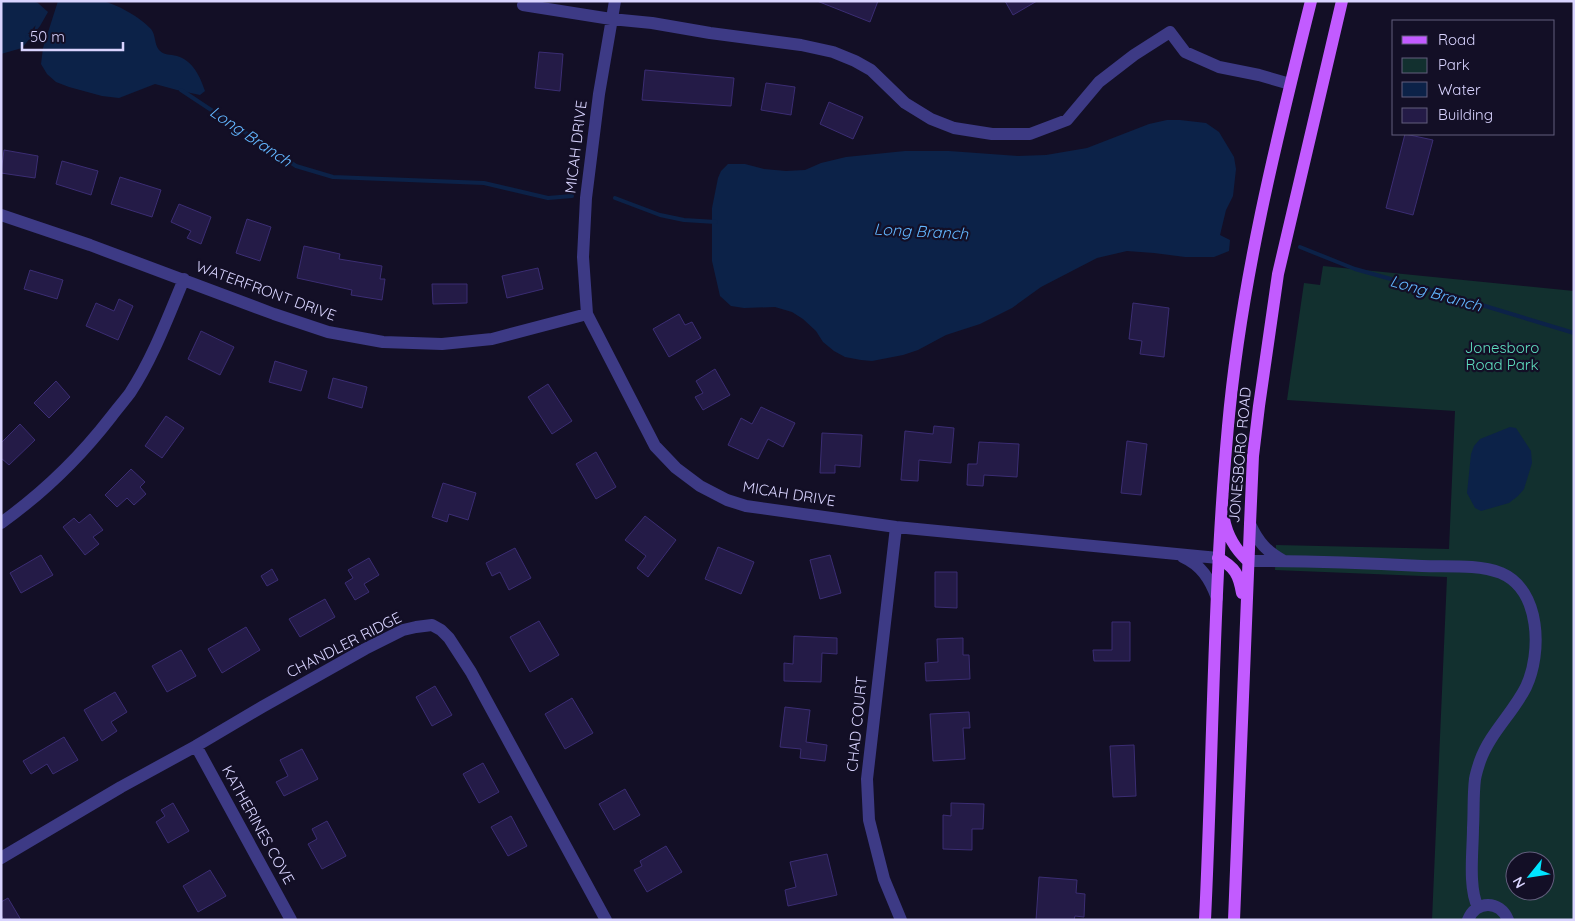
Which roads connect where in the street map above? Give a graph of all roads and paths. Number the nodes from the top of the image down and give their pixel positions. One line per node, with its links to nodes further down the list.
1 (615, 1): 5 (street, MICAH DRIVE)
2 (1310, 1): 6 (main road, JONESBORO ROAD)
3 (1342, 1): 12 (main road, JONESBORO ROAD)
4 (523, 5): 5 (street)
5 (611, 19): 6 (street); 9 (street, MICAH DRIVE)
6 (1290, 84): 10 (main road, JONESBORO ROAD)
7 (1, 215): 8 (street, WATERFRONT DRIVE)
8 (184, 279): 9 (street, WATERFRONT DRIVE); 11 (street)
9 (587, 314): 13 (street, MICAH DRIVE)
10 (1222, 508): 15 (main road, JONESBORO ROAD); 17 (main road)
11 (1, 523)
12 (1250, 524): 16 (street); 17 (main road, JONESBORO ROAD)
13 (896, 527): 14 (street, MICAH DRIVE); 25 (street, CHAD COURT)
14 (1176, 554): 15 (street, MICAH DRIVE); 18 (street)
15 (1218, 558): 18 (main road, JONESBORO ROAD); 19 (main road)
16 (1284, 561): 17 (street); 22 (street)
17 (1248, 562): 19 (main road, JONESBORO ROAD)
18 (1217, 598): 26 (main road, JONESBORO ROAD)
19 (1246, 616): 27 (main road, JONESBORO ROAD)
20 (196, 746): 21 (street, CHANDLER RIDGE); 23 (street, KATHERINES COVE); 24 (street, CHANDLER RIDGE)
21 (1, 858)
22 (1478, 907): 28 (street); 29 (street)
23 (291, 920)
24 (606, 920)
25 (901, 920)
26 (1206, 920)
27 (1234, 920)
28 (1468, 920)
29 (1508, 920)

